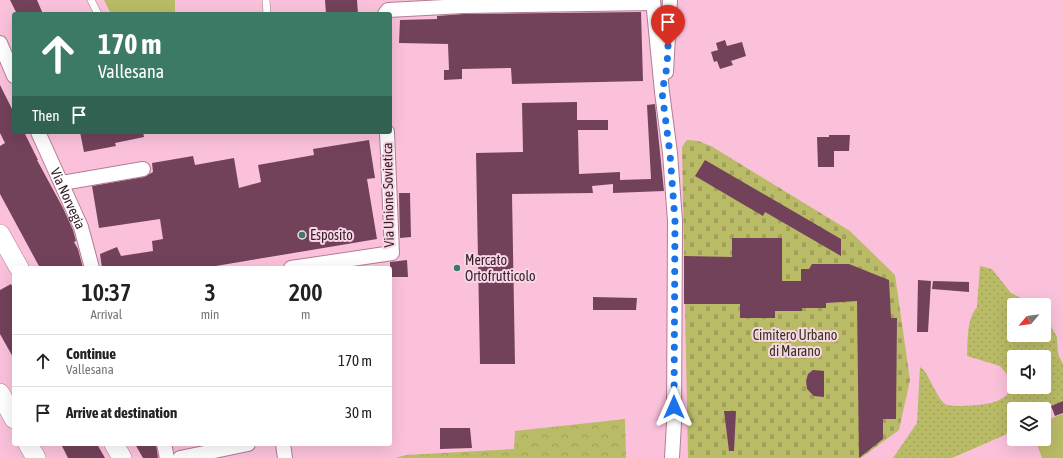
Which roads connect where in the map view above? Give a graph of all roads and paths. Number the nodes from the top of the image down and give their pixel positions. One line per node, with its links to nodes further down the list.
1 (91, 0): 5 (lane)
2 (266, 0): 6 (lane)
3 (670, 0): 10 (street)
4 (653, 2): 7 (street); 10 (street)
5 (97, 12)
6 (267, 12)
7 (386, 12)
8 (0, 43): 9 (street)
9 (12, 71)
10 (662, 92): 31 (street)
11 (39, 134): 14 (street, Via Norvegia)
12 (387, 134): 18 (street, Via Unione Sovietica)
13 (143, 169): 14 (street)
14 (62, 183): 17 (street, Via Norvegia)
15 (0, 234): 16 (main road)
16 (18, 266)
17 (91, 266)
18 (304, 266)
19 (0, 393): 20 (main road)
20 (12, 415)
21 (29, 446): 26 (main road)
22 (115, 446): 27 (main road)
23 (164, 446): 28 (street)
24 (238, 446): 29 (street)
25 (283, 446): 30 (street)
26 (36, 458)
27 (122, 458)
28 (167, 458)
29 (180, 458)
30 (285, 458)
31 (672, 458)

